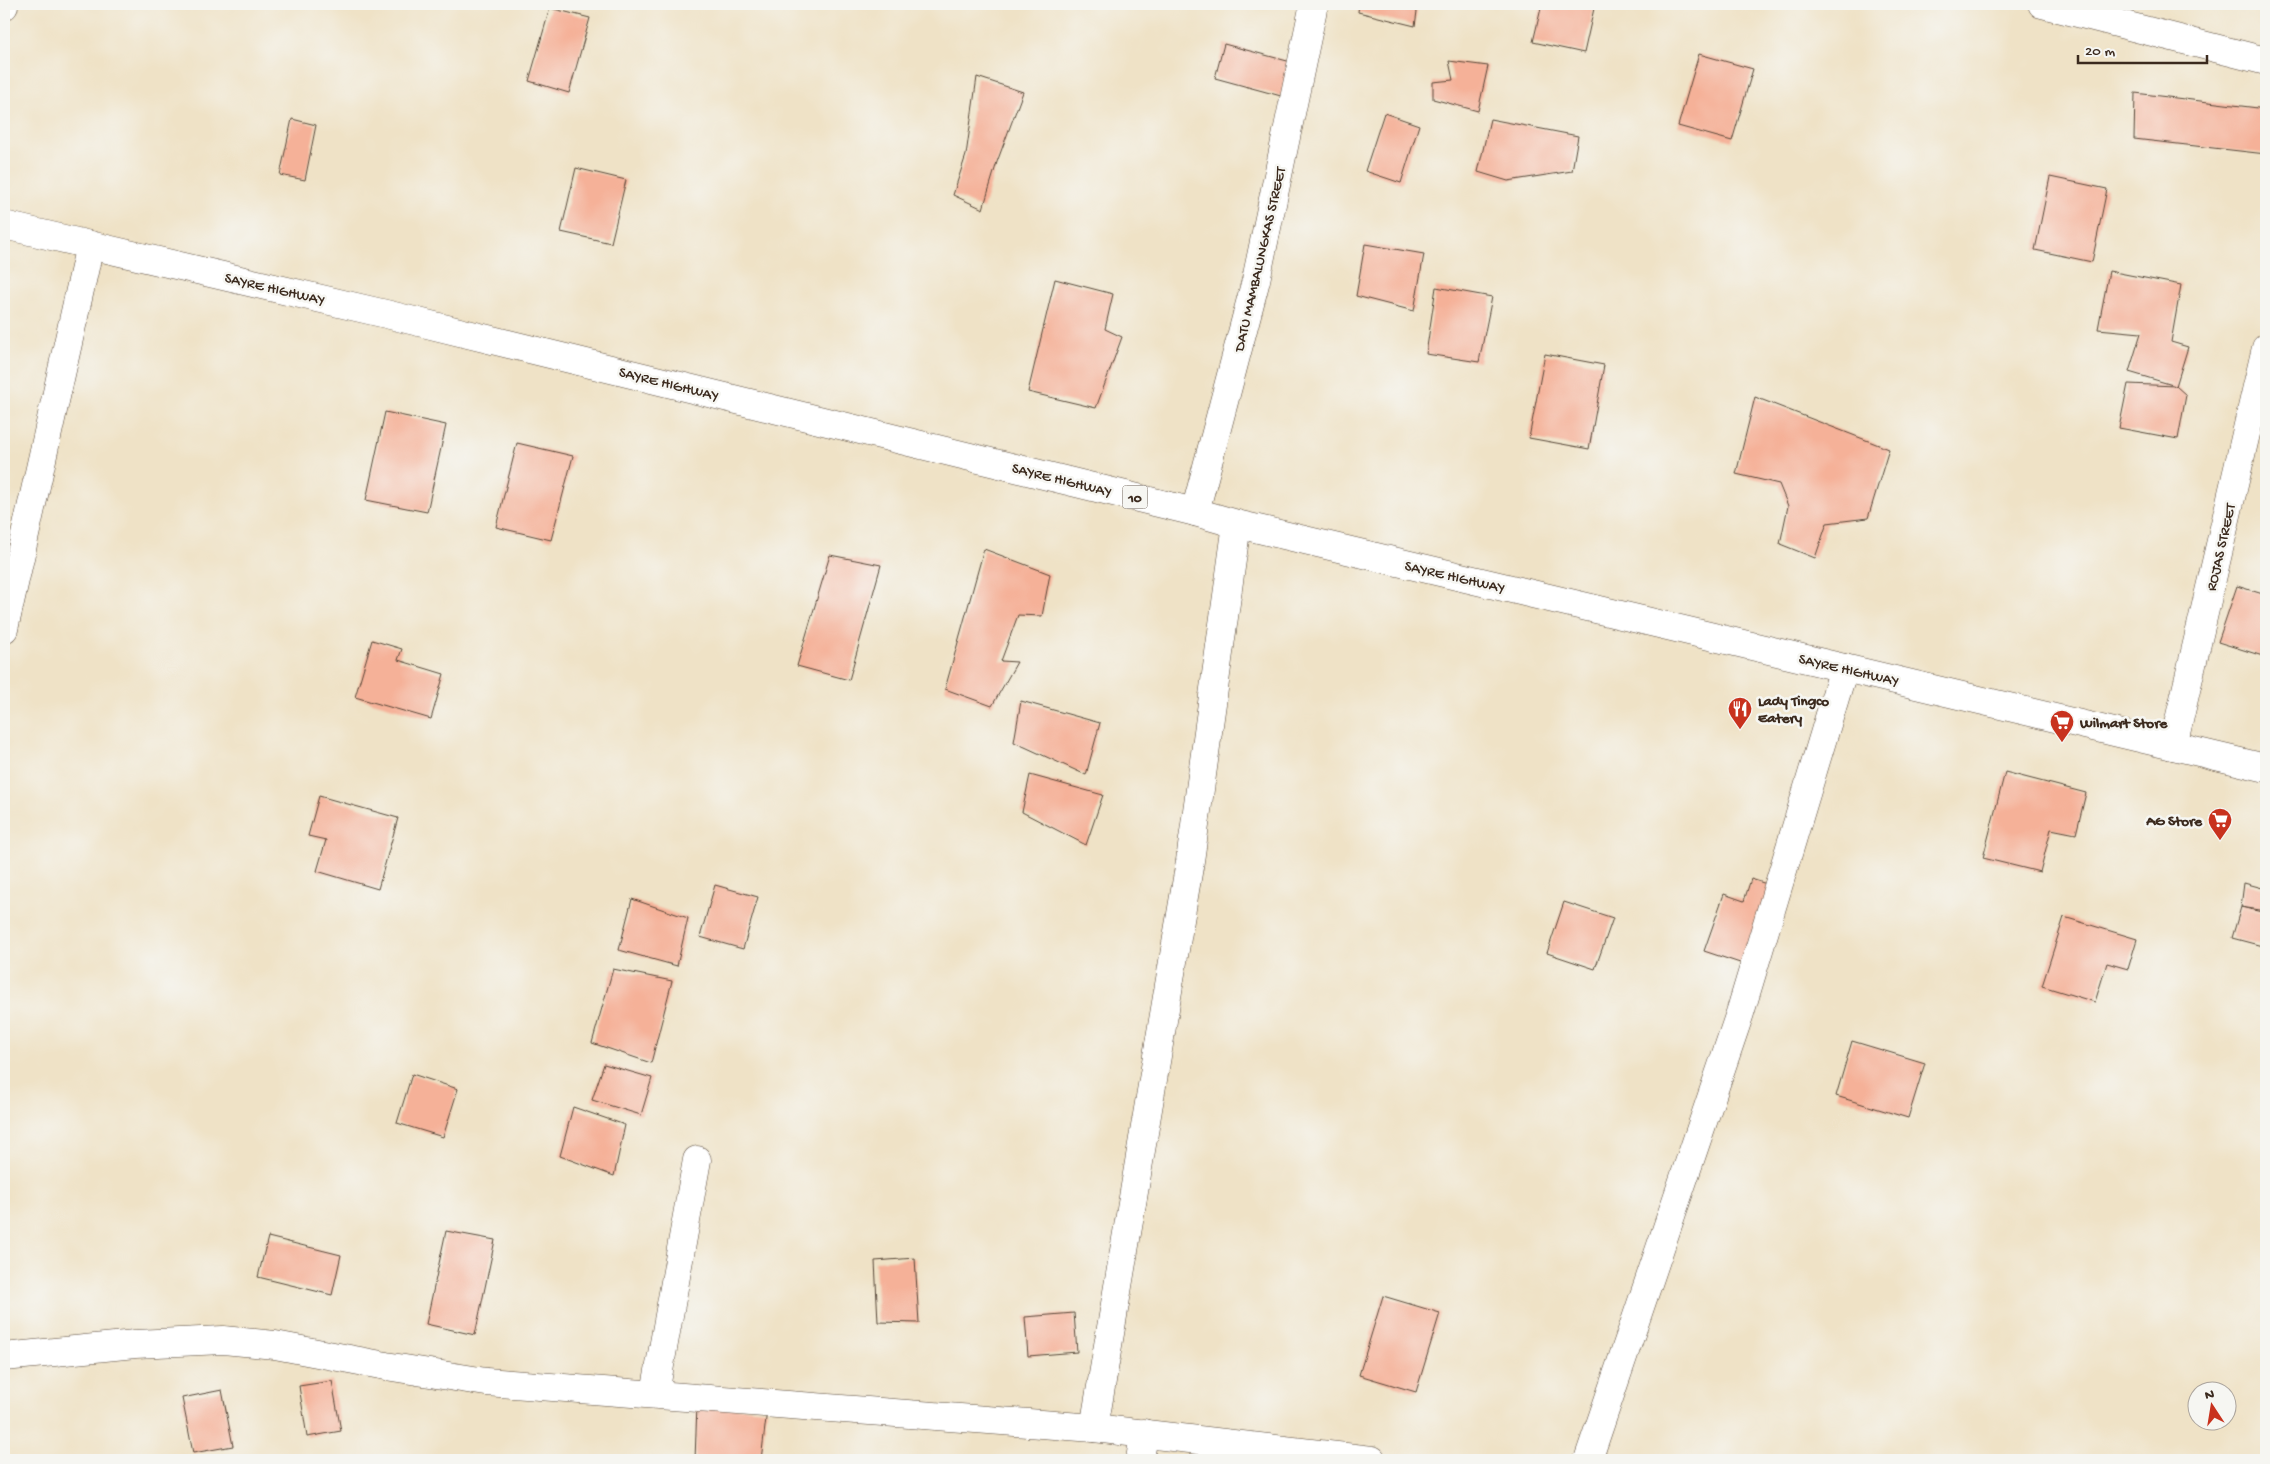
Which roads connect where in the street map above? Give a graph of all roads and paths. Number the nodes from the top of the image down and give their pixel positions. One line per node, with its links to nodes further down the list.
1 (1314, 4): 7 (main road, DATU MAMBALUNGKAS STREET)
2 (2042, 4): 3 (main road)
3 (2266, 61)
4 (4, 225): 5 (main road, SAYRE HIGHWAY / 10)
5 (90, 245): 7 (main road, SAYRE HIGHWAY / 10); 9 (main road)
6 (2266, 348): 11 (main road, ROJAS STREET)
7 (1195, 512): 8 (main road, SAYRE HIGHWAY / 10)
8 (1237, 524): 10 (main road, SAYRE HIGHWAY / 10); 16 (main road)
9 (4, 629)
10 (1844, 668): 11 (main road, SAYRE HIGHWAY / 10); 20 (main road)
11 (2173, 746): 12 (main road, SAYRE HIGHWAY / 10)
12 (2266, 768)
13 (697, 1160): 15 (main road)
14 (4, 1357): 15 (main road)
15 (655, 1393): 16 (main road)
16 (1094, 1428): 17 (main road)
17 (1144, 1433): 18 (main road); 19 (main road)
18 (1140, 1460)
19 (1372, 1460)
20 (1588, 1460)

